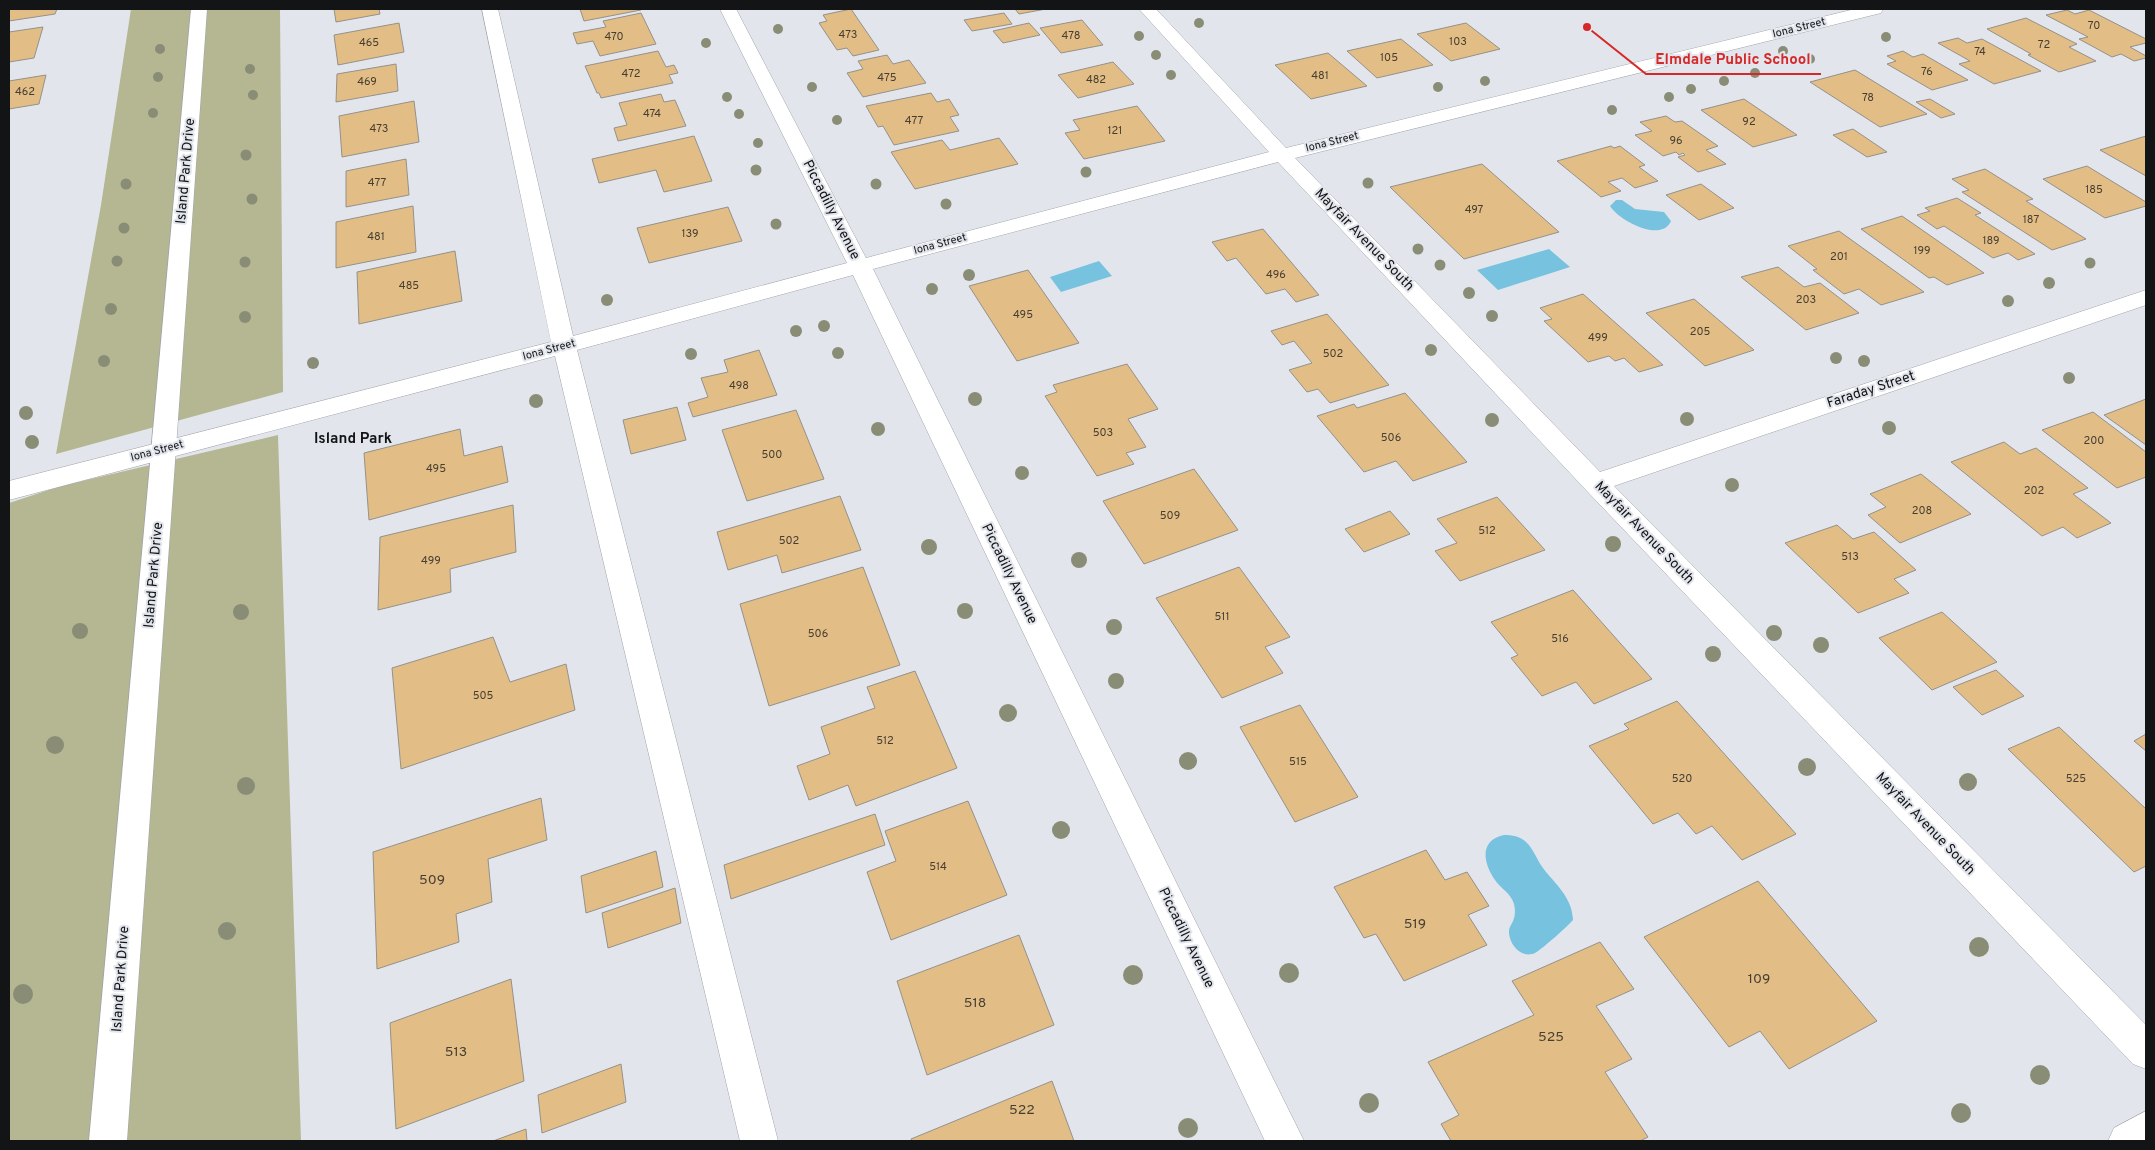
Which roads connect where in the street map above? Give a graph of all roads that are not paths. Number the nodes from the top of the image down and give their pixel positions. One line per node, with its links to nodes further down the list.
1 (199, 9): 10 (street, Island Park Drive)
2 (490, 9): 9 (street)
3 (728, 9): 7 (street, Piccadilly Avenue)
4 (1147, 9): 6 (street, Mayfair Avenue South)
5 (1875, 9): 6 (street, Iona Street)
6 (1282, 155): 7 (street, Iona Street); 11 (street, Mayfair Avenue South)
7 (860, 266): 9 (street, Iona Street); 17 (street, Piccadilly Avenue)
8 (2146, 297): 11 (street, Faraday Street)
9 (564, 346): 10 (street, Iona Street); 16 (street)
10 (163, 449): 12 (street, Iona Street); 15 (street, Island Park Drive)
11 (1595, 483): 13 (street, Mayfair Avenue South)
12 (9, 490)
13 (2146, 1051)
14 (2146, 1130): 18 (street)
15 (108, 1141)
16 (759, 1141)
17 (1285, 1141)
18 (2127, 1141)

